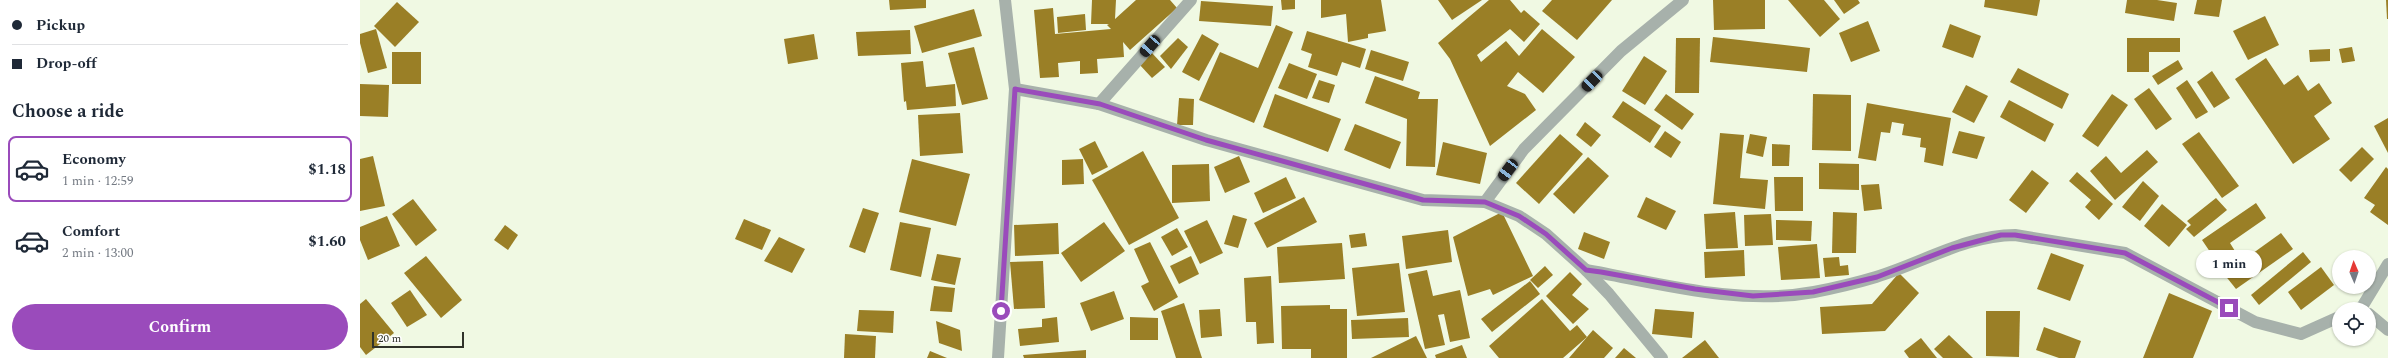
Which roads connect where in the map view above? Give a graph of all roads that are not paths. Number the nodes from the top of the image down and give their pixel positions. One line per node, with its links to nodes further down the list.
1 (1005, 0): 4 (street)
2 (1191, 0): 5 (street)
3 (1683, 0): 6 (street)
4 (1015, 89): 5 (street); 13 (street)
5 (1100, 104): 6 (street)
6 (1485, 202): 8 (street)
7 (2388, 264): 9 (street)
8 (1586, 270): 10 (street); 14 (street)
9 (2367, 302)
10 (2332, 320)
11 (2376, 320): 12 (street)
12 (2388, 330)
13 (998, 358)
14 (1662, 358)

